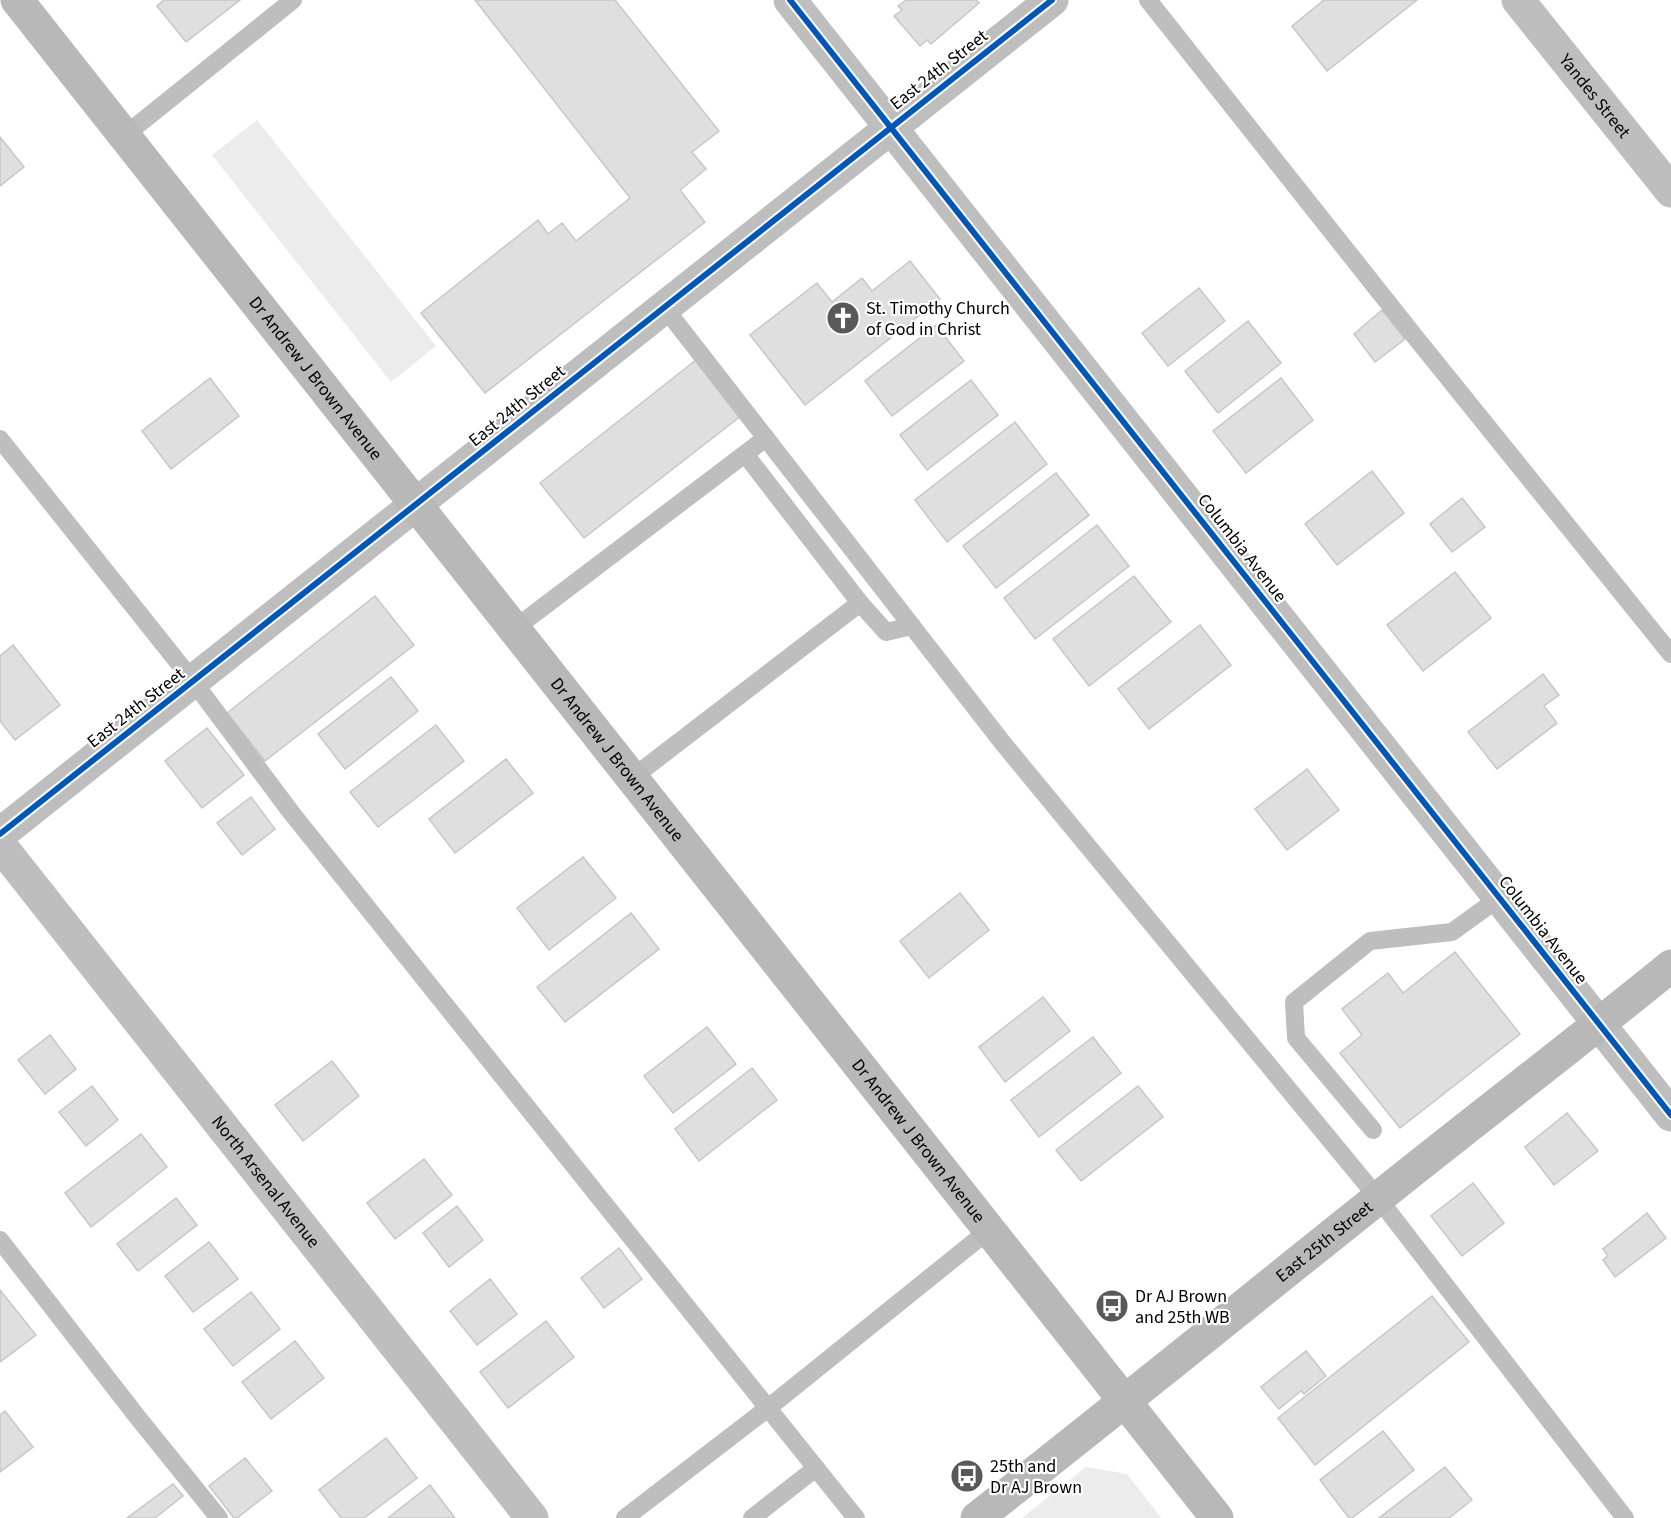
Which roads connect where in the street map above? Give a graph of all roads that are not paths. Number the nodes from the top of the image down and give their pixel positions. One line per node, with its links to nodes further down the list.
1 (16, 0): 8 (main road, Dr Andrew J Brown Avenue)
2 (294, 0): 8 (lane)
3 (790, 0): 7 (street, Columbia Avenue)
4 (1052, 0): 7 (street, East 24th Street)
5 (1148, 0): 18 (lane)
6 (1518, 0): 9 (street, Yandes Street)
7 (891, 127): 10 (street, East 24th Street); 23 (street, Columbia Avenue)
8 (124, 136): 14 (main road, Dr Andrew J Brown Avenue)
9 (1671, 191)
10 (664, 307): 11 (lane); 14 (street, East 24th Street)
11 (766, 438): 13 (lane); 16 (lane)
12 (0, 439): 19 (lane)
13 (745, 454): 15 (lane); 17 (lane)
14 (416, 504): 17 (main road, Dr Andrew J Brown Avenue); 19 (street, East 24th Street)
15 (860, 603): 16 (lane); 20 (lane)
16 (912, 626): 28 (lane)
17 (514, 629): 20 (main road, Dr Andrew J Brown Avenue)
18 (1671, 654)
19 (193, 681): 21 (street, East 24th Street); 32 (lane)
20 (632, 778): 29 (main road, Dr Andrew J Brown Avenue)
21 (0, 834)
22 (0, 845): 35 (street, North Arsenal Avenue)
23 (1499, 898): 25 (street, Columbia Avenue); 27 (lane)
24 (1671, 966): 25 (main road, East 25th Street)
25 (1599, 1025): 26 (street, Columbia Avenue); 28 (main road, East 25th Street)
26 (1671, 1115)
27 (1373, 1130)
28 (1378, 1198): 31 (main road, East 25th Street); 41 (lane)
29 (989, 1230): 31 (main road, Dr Andrew J Brown Avenue); 32 (lane)
30 (0, 1240): 34 (lane)
31 (1124, 1402): 39 (main road, East 25th Street); 40 (main road, Dr Andrew J Brown Avenue)
32 (768, 1408): 33 (lane); 36 (lane)
33 (816, 1468): 37 (lane); 38 (lane)
34 (219, 1518)
35 (531, 1518)
36 (625, 1518)
37 (752, 1518)
38 (856, 1518)
39 (977, 1518)
40 (1217, 1518)
41 (1625, 1518)

